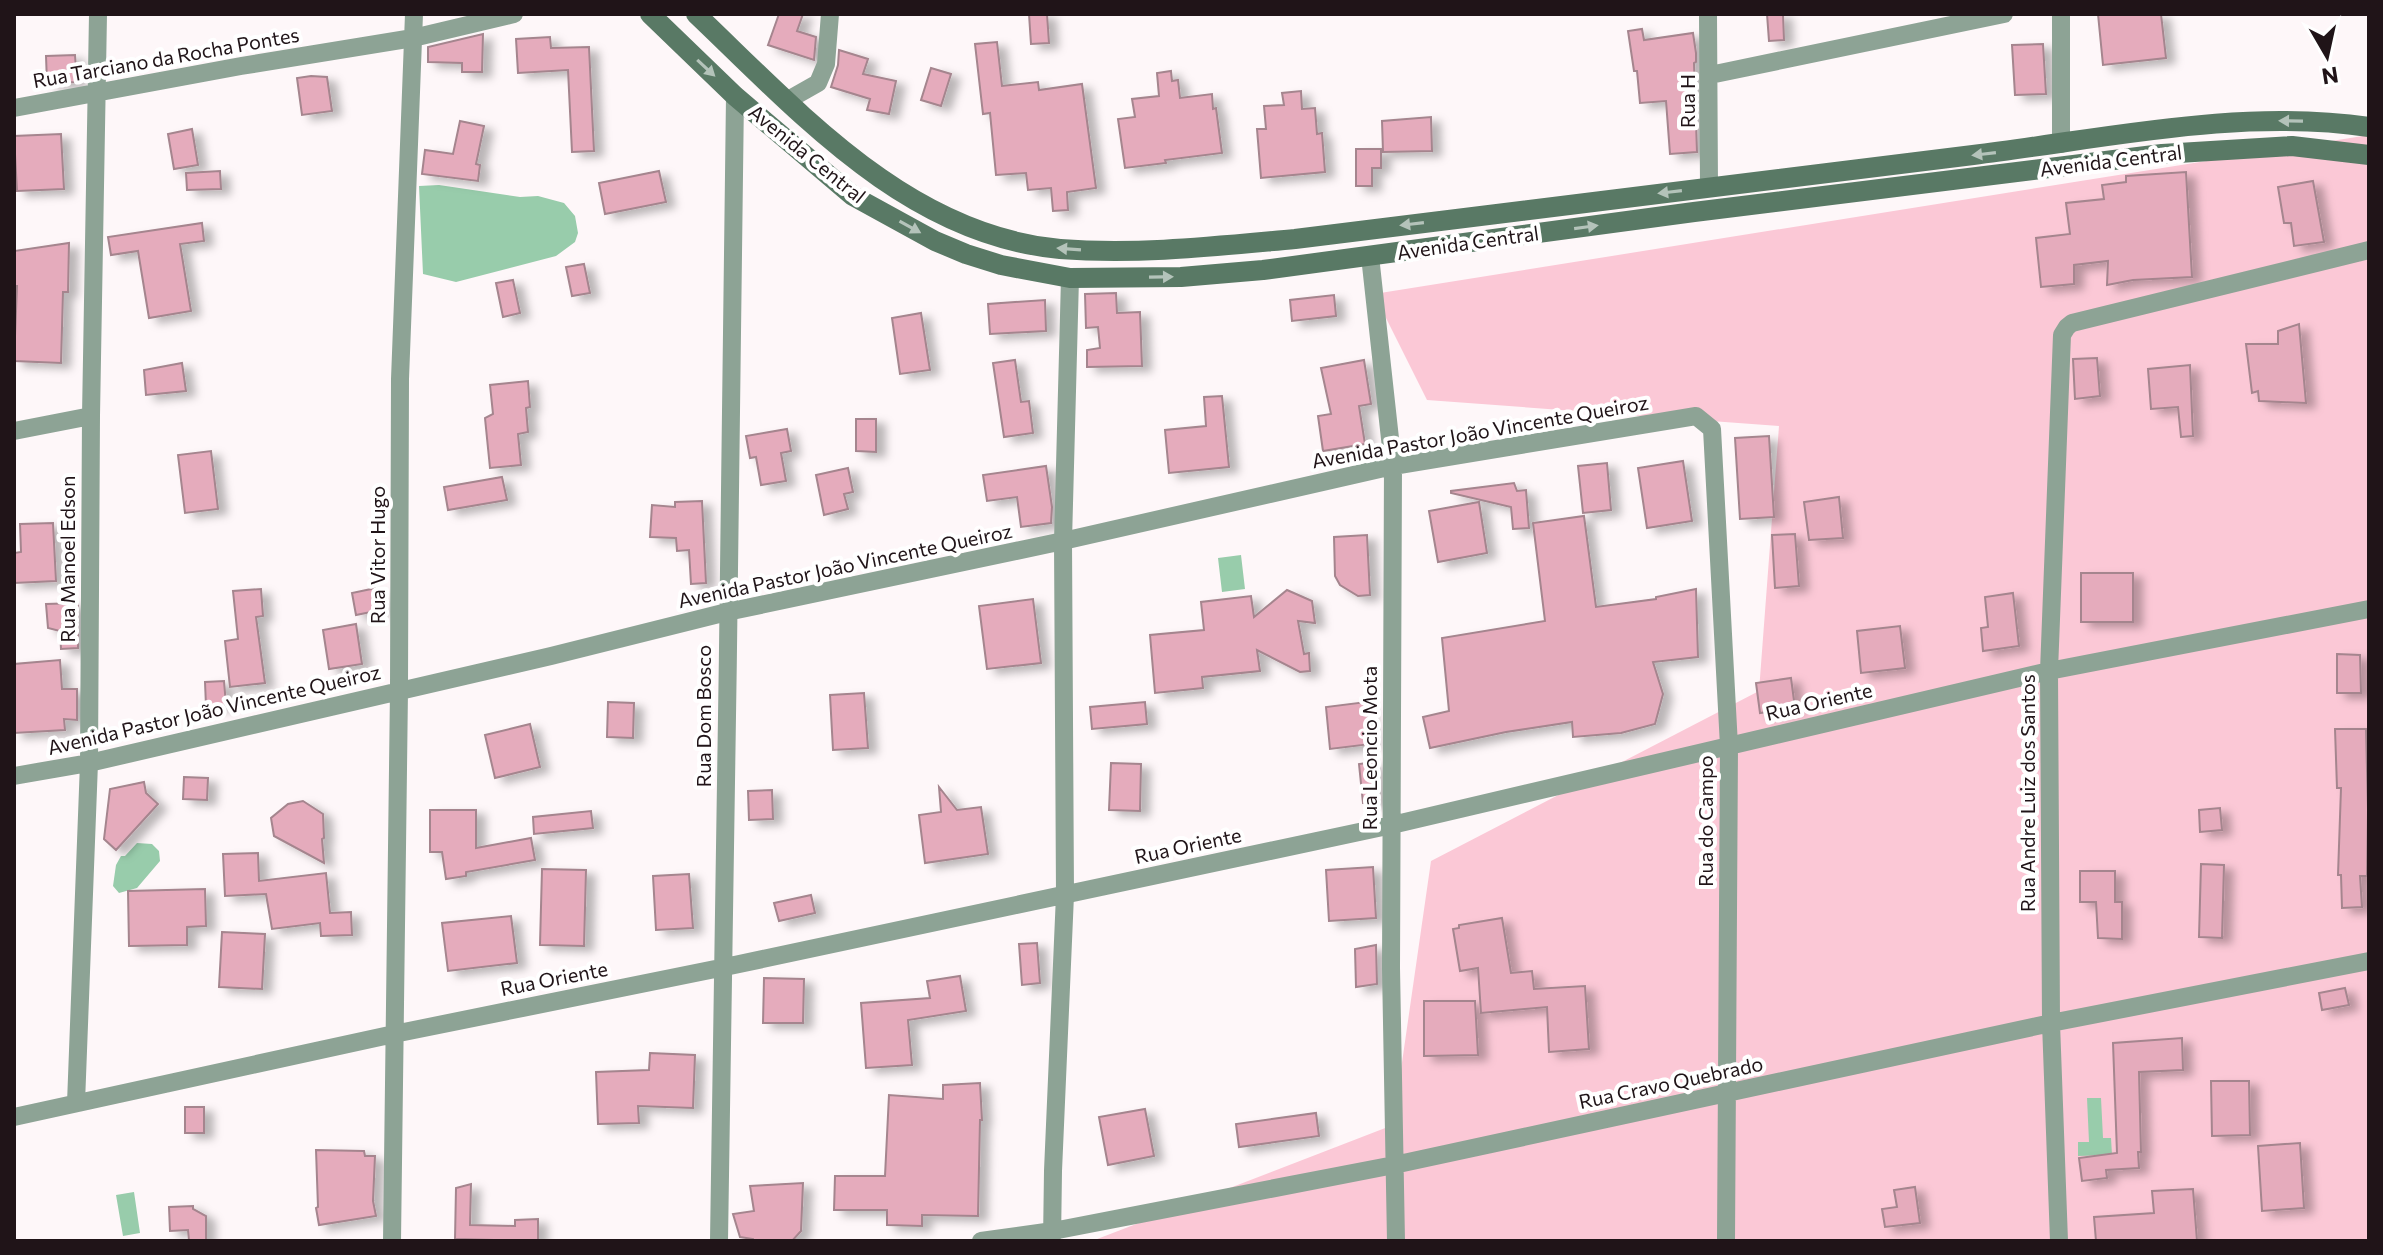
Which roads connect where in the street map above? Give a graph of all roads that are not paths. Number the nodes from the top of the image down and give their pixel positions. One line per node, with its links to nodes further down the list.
1 (98, 14): 12 (street, Rua Manoel Edson)
2 (414, 14): 10 (street, Rua Vitor Hugo)
3 (514, 14): 10 (street, Rua Tarciano da Rocha Pontes)
4 (650, 14): 13 (main road, Avenida Central, one-way to 13)
5 (696, 14): 14 (main road, Avenida Central)
6 (830, 14): 14 (street)
7 (1708, 14): 11 (street, Rua H)
8 (2004, 14): 11 (street)
9 (2061, 14): 17 (street)
10 (413, 38): 12 (street, Rua Tarciano da Rocha Pontes); 31 (street, Rua Vitor Hugo)
11 (1710, 75): 19 (street, Rua H)
12 (97, 91): 15 (street, Rua Tarciano da Rocha Pontes); 23 (street, Rua Manoel Edson)
13 (735, 96): 22 (main road, Avenida Central, one-way to 22); 29 (street, Rua Dom Bosco)
14 (788, 100): 19 (main road, Avenida Central, one-way to 14)
15 (14, 108)
16 (2369, 127): 17 (main road, Avenida Central, one-way to 17)
17 (2061, 144): 19 (main road, Avenida Central, one-way to 19)
18 (2369, 155): 21 (main road, Avenida Central, one-way to 18)
19 (1709, 187)
20 (2369, 250): 30 (street, Rua Andre Luiz dos Santos)
21 (1370, 256): 22 (main road, Avenida Central, one-way to 21); 26 (street, Rua Leoncio Mota)
22 (1070, 278): 27 (street)
23 (91, 416): 25 (street); 33 (street, Rua Manoel Edson)
24 (1690, 416): 26 (street, Avenida Pastor João Vincente Queiroz); 32 (street, Rua do Campo)
25 (14, 431)
26 (1393, 466): 27 (street, Avenida Pastor João Vincente Queiroz); 35 (street, Rua Leoncio Mota)
27 (1063, 541): 29 (street, Avenida Pastor João Vincente Queiroz); 36 (street)
28 (2369, 609): 30 (street, Rua Oriente)
29 (727, 612): 31 (street, Avenida Pastor João Vincente Queiroz); 38 (street, Rua Dom Bosco)
30 (2049, 671): 32 (street, Rua Oriente); 39 (street, Rua Andre Luiz dos Santos)
31 (399, 690): 33 (street, Avenida Pastor João Vincente Queiroz); 40 (street, Rua Vitor Hugo)
32 (1729, 746): 35 (street, Rua Oriente); 41 (street, Rua do Campo)
33 (89, 763): 34 (street, Avenida Pastor João Vincente Queiroz); 42 (street, Rua Manoel Edson)
34 (14, 776)
35 (1392, 825): 36 (street, Rua Oriente); 44 (street, Rua Leoncio Mota)
36 (1065, 895): 38 (street, Rua Oriente); 45 (street)
37 (2369, 961): 39 (street, Rua Cravo Quebrado)
38 (725, 967): 40 (street, Rua Oriente); 47 (street, Rua Dom Bosco)
39 (2051, 1023): 41 (street, Rua Cravo Quebrado); 51 (street, Rua Andre Luiz dos Santos)
40 (394, 1034): 42 (street, Rua Oriente); 46 (street, Rua Vitor Hugo)
41 (1727, 1094): 44 (street, Rua Cravo Quebrado); 50 (street, Rua do Campo)
42 (76, 1103): 43 (street, Rua Oriente)
43 (14, 1117)
44 (1394, 1165): 45 (street, Rua Cravo Quebrado); 49 (street, Rua Leoncio Mota)
45 (1052, 1236): 48 (street, Rua Cravo Quebrado)
46 (392, 1241)
47 (719, 1241)
48 (981, 1241)
49 (1396, 1241)
50 (1726, 1241)
51 (2059, 1241)

